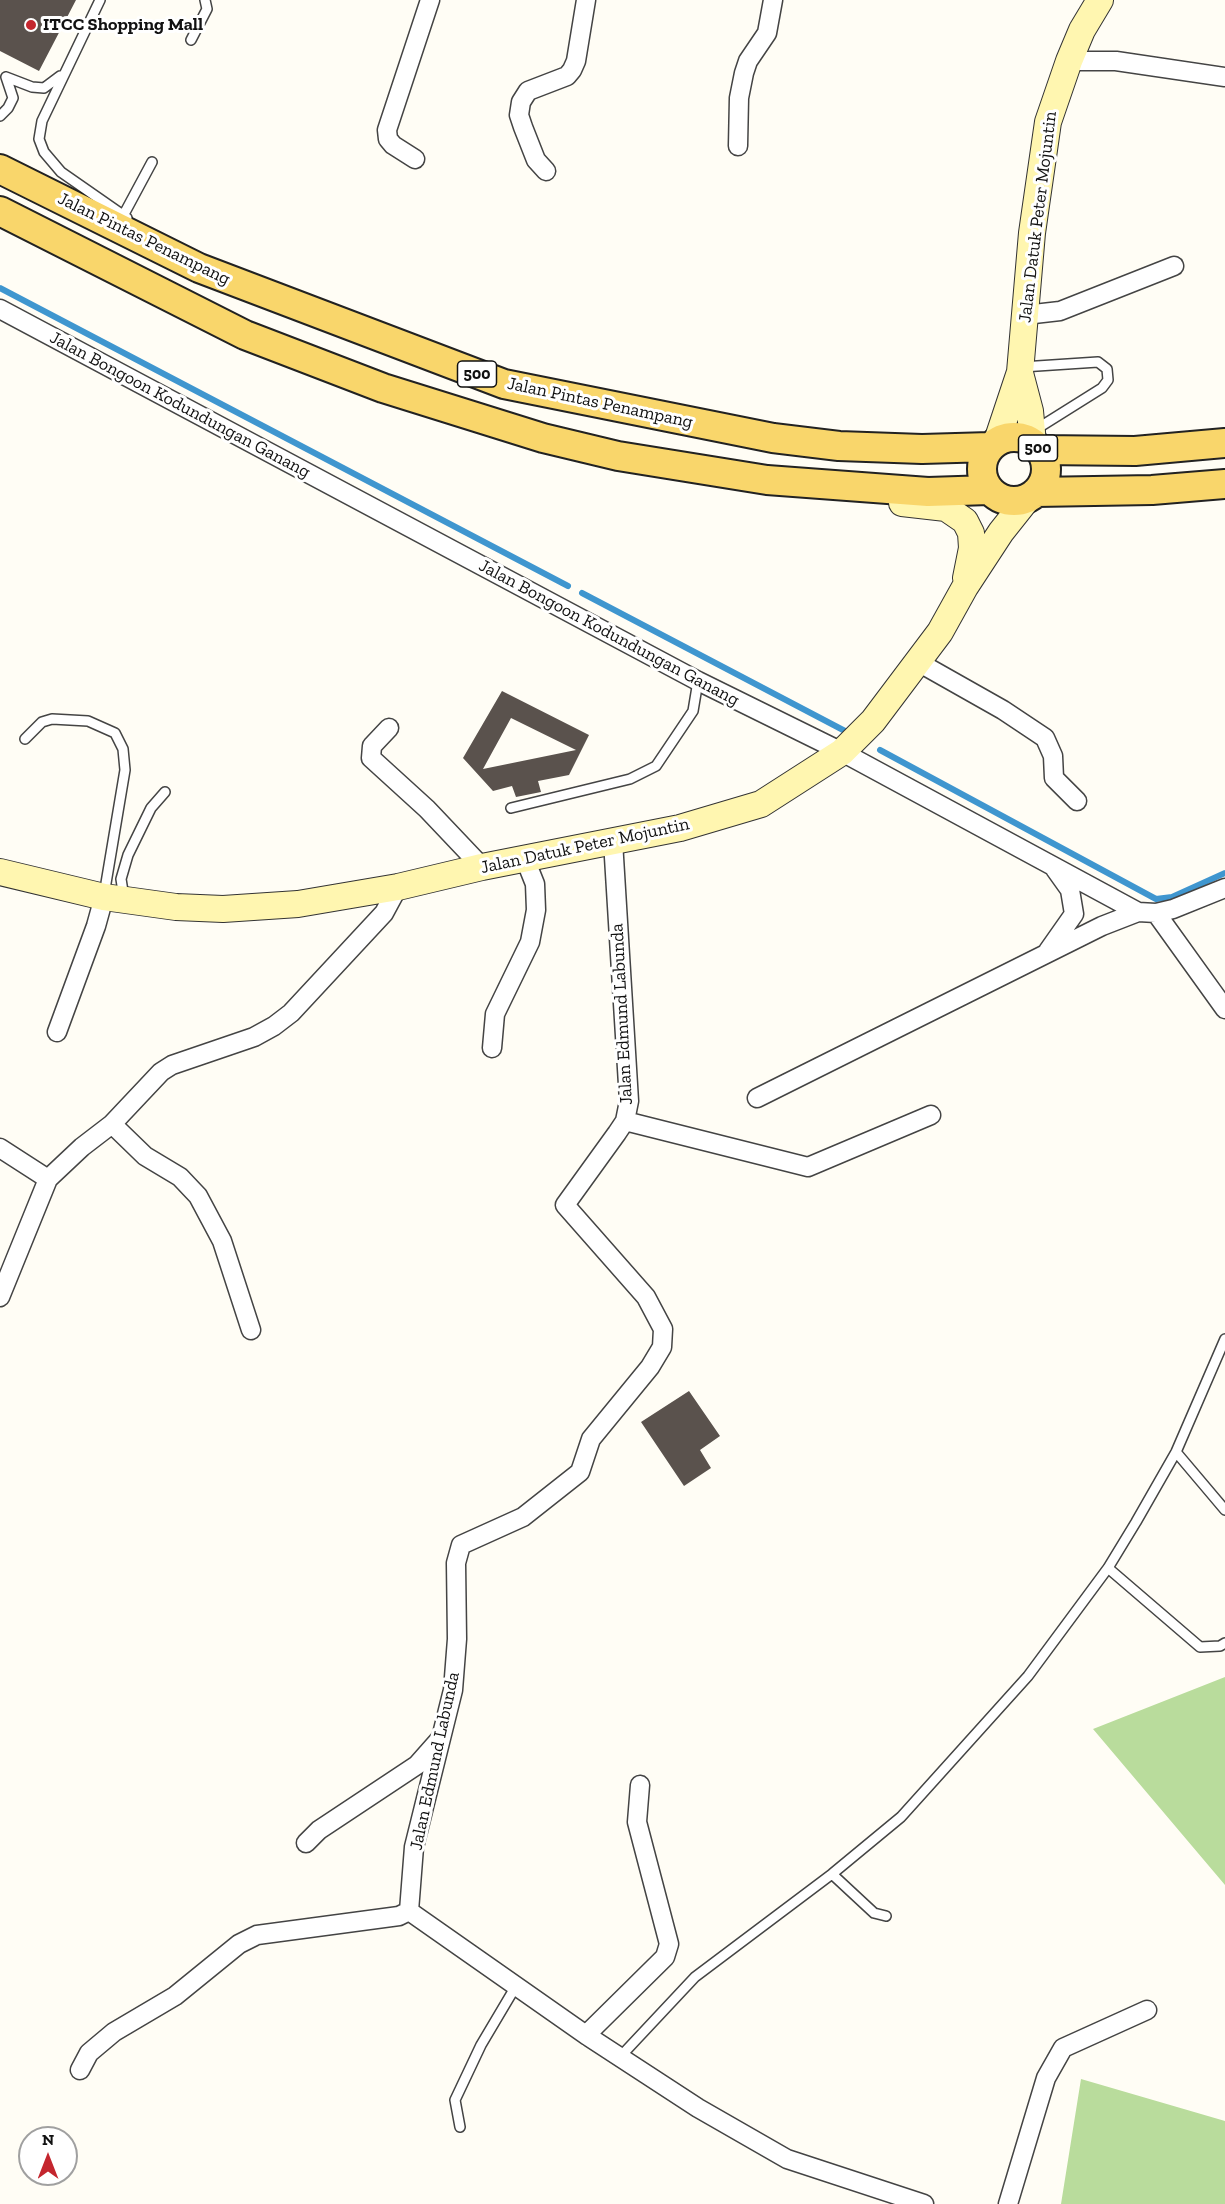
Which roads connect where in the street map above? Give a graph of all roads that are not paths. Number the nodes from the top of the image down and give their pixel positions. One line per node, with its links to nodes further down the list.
1 (100, 0): 9 (lane)
2 (205, 0): 7 (lane)
3 (430, 0): 13 (street)
4 (585, 0): 16 (street)
5 (772, 0): 12 (street)
6 (1100, 0): 8 (main road, Jalan Datuk Peter Mojuntin)
7 (191, 40)
8 (1069, 61): 10 (street); 22 (main road, Jalan Datuk Peter Mojuntin)
9 (62, 74): 11 (lane); 18 (lane)
10 (1225, 77)
11 (0, 116)
12 (738, 146)
13 (415, 159)
14 (152, 162): 18 (lane)
15 (0, 169): 20 (main road, Jalan Pintas Penampang / 500)
16 (546, 171)
17 (0, 211): 27 (main road, 500)
18 (123, 216): 20 (lane)
19 (1174, 266): 22 (street)
20 (199, 268): 26 (main road, Jalan Pintas Penampang / 500)
21 (0, 309): 33 (street, Jalan Bongoon Kodundungan Ganang)
22 (1025, 315): 23 (main road, Jalan Datuk Peter Mojuntin)
23 (1020, 369): 24 (main road, Jalan Datuk Peter Mojuntin); 24 (lane); 26 (main road, Jalan Datuk Peter Mojuntin)
24 (1035, 442): 25 (main road, 500); 26 (main road, 500); 30 (main road, 500)
25 (1225, 443)
26 (994, 444): 29 (main road)
27 (799, 483): 29 (main road, 500); 31 (main road)
28 (1225, 484): 30 (main road, 500)
29 (989, 490): 30 (main road, 500)
30 (1032, 495): 31 (main road, Jalan Datuk Peter Mojuntin)
31 (965, 587): 32 (main road, Jalan Datuk Peter Mojuntin)
32 (918, 662): 36 (main road, Jalan Datuk Peter Mojuntin); 38 (street)
33 (698, 681): 36 (street, Jalan Bongoon Kodundungan Ganang); 39 (lane)
34 (388, 728): 43 (street)
35 (25, 739): 47 (lane)
36 (842, 752): 40 (main road, Jalan Datuk Peter Mojuntin); 42 (street, Jalan Bongoon Kodundungan Ganang)
37 (165, 792): 47 (lane)
38 (1077, 801)
39 (511, 808)
40 (613, 841): 41 (main road, Jalan Datuk Peter Mojuntin); 55 (street, Jalan Edmund Labunda)
41 (525, 859): 43 (main road, Jalan Datuk Peter Mojuntin); 52 (street)
42 (1053, 866): 48 (street, Jalan Bongoon Kodundungan Ganang); 49 (street)
43 (482, 867): 45 (main road, Jalan Datuk Peter Mojuntin)
44 (0, 872): 47 (main road, Jalan Datuk Peter Mojuntin)
45 (398, 887): 47 (main road, Jalan Datuk Peter Mojuntin); 56 (street)
46 (1225, 888): 48 (street)
47 (114, 899): 51 (street)
48 (1147, 912): 49 (street); 50 (street)
49 (1045, 955): 53 (street)
50 (1225, 1009)
51 (57, 1032)
52 (492, 1048)
53 (757, 1098)
54 (931, 1115): 55 (street)
55 (625, 1121): 66 (street, Jalan Edmund Labunda)
56 (112, 1124): 58 (street); 60 (street)
57 (0, 1148): 58 (street)
58 (48, 1179): 59 (street)
59 (0, 1297)
60 (251, 1330)
61 (1225, 1339): 62 (lane)
62 (1176, 1452): 63 (lane); 64 (lane)
63 (1225, 1510)
64 (1108, 1568): 65 (lane); 69 (lane)
65 (1225, 1643)
66 (440, 1739): 68 (street); 70 (street, Jalan Edmund Labunda)
67 (640, 1785): 74 (street)
68 (306, 1843)
69 (832, 1874): 71 (lane); 75 (lane)
70 (409, 1911): 72 (street); 76 (street)
71 (885, 1916)
72 (516, 1986): 74 (street); 77 (lane)
73 (1147, 2010): 79 (street)
74 (586, 2035): 75 (street)
75 (620, 2057): 78 (street)
76 (80, 2070)
77 (460, 2127)
78 (924, 2204)
79 (1008, 2204)

